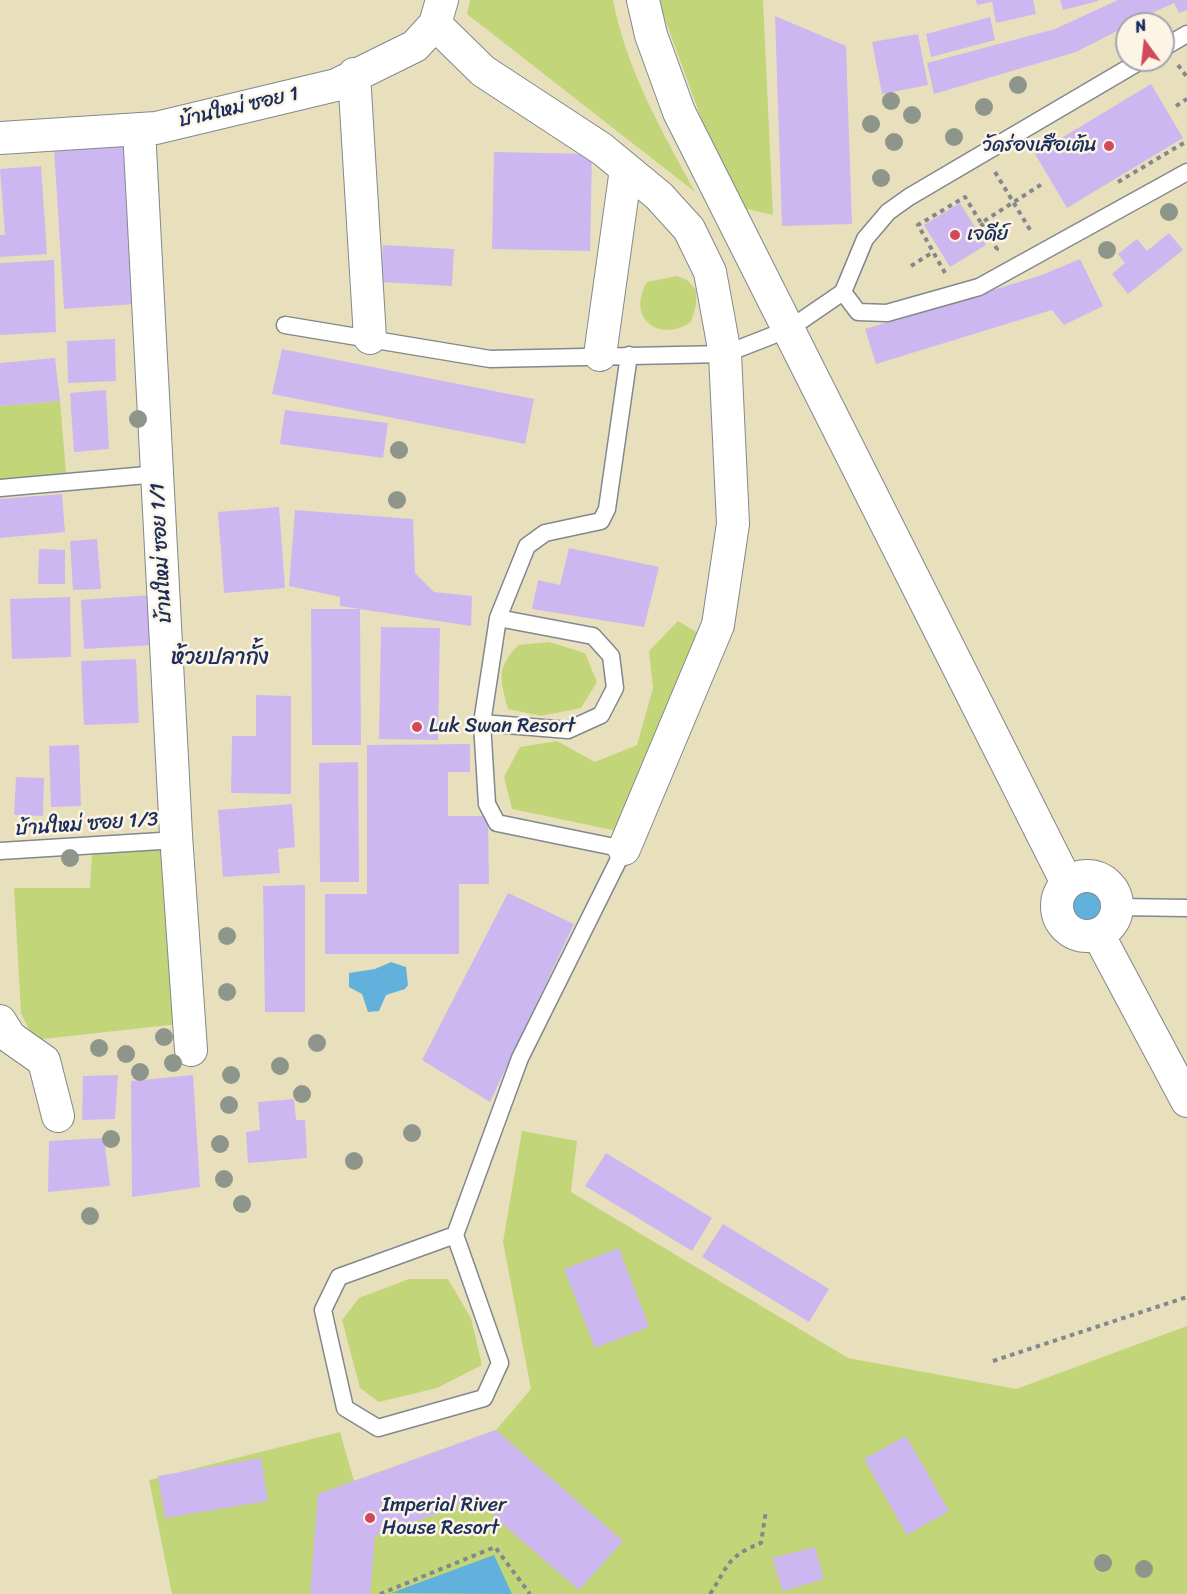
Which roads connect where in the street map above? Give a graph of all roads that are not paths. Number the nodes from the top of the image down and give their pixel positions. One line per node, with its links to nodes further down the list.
1 (643, 0): 11 (street)
2 (438, 12): 4 (street, บ้านใหม่ ซอย 1); 7 (street)
3 (1122, 72): 9 (lane)
4 (354, 74): 5 (street, บ้านใหม่ ซอย 1); 12 (street)
5 (139, 129): 6 (street, บ้านใหม่ ซอย 1); 15 (street, บ้านใหม่ ซอย 1/1)
6 (0, 138)
7 (626, 169): 13 (street); 14 (street)
8 (1187, 172): 9 (lane)
9 (843, 292): 11 (lane)
10 (285, 325): 12 (lane)
11 (789, 329): 13 (lane); 22 (street)
12 (370, 338): 14 (lane)
13 (725, 354): 14 (lane); 20 (street)
14 (615, 355): 17 (lane)
15 (158, 474): 16 (lane); 19 (street, บ้านใหม่ ซอย 1/1)
16 (0, 488)
17 (498, 618): 18 (lane); 18 (lane)
18 (482, 723): 20 (lane)
19 (177, 840): 21 (lane, บ้านใหม่ ซอย 1/3); 27 (street, บ้านใหม่ ซอย 1/1)
20 (624, 849): 30 (lane)
21 (0, 851)
22 (1067, 883): 23 (street); 25 (street)
23 (1118, 907): 24 (lane); 25 (street)
24 (1187, 908)
25 (1098, 934): 28 (street)
26 (0, 1021): 29 (street)
27 (191, 1050)
28 (1187, 1101)
29 (58, 1116)
30 (455, 1234): 30 (lane)

